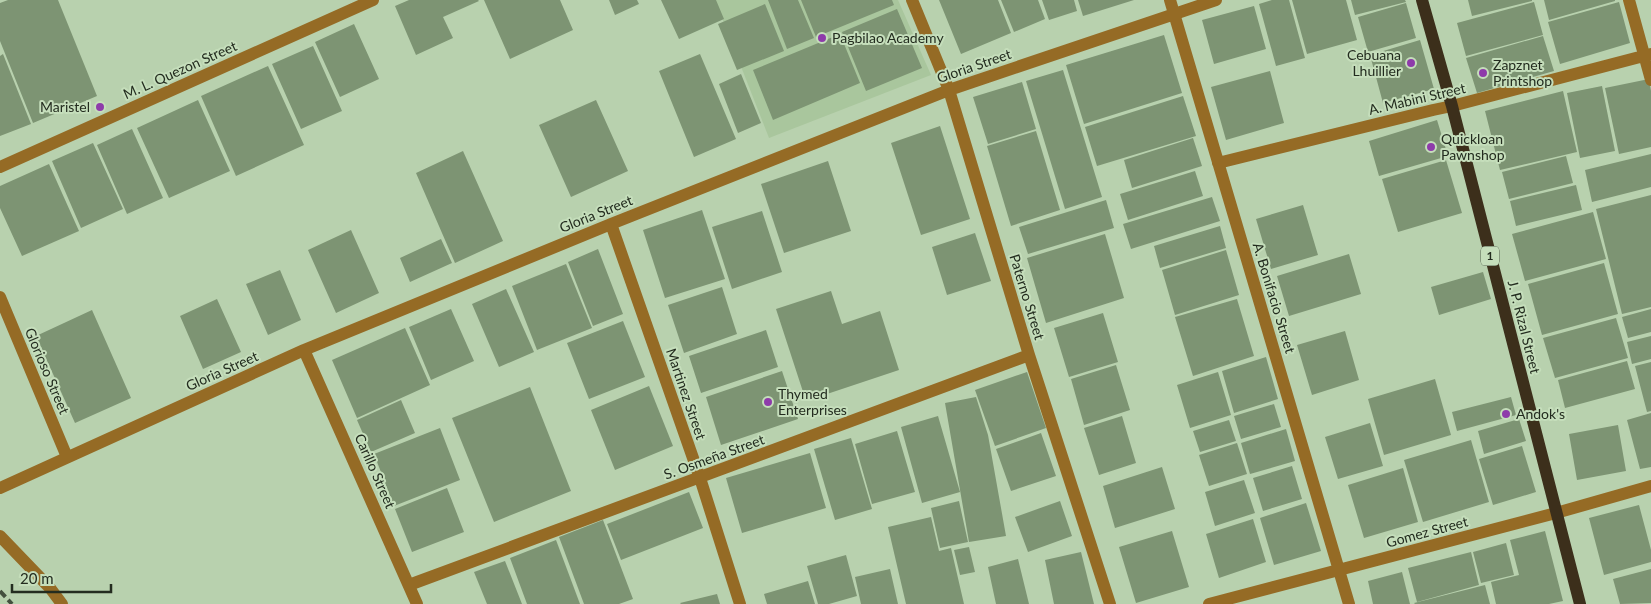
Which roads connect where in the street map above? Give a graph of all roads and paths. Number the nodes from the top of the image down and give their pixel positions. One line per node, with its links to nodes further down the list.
1 (373, 0): 13 (street, M. L. Quezon Street)
2 (912, 0): 10 (street, Paterno Street)
3 (1170, 0): 7 (street, A. Bonifacio Street)
4 (1216, 0): 7 (street, Gloria Street)
5 (1422, 0): 11 (main road, J. P. Rizal Street / 1)
6 (1629, 0): 8 (street)
7 (1174, 14): 10 (street, Gloria Street); 12 (street, A. Bonifacio Street)
8 (1648, 54): 9 (street); 11 (street, A. Mabini Street)
9 (1651, 80)
10 (949, 90): 14 (street, Gloria Street); 17 (street, Paterno Street)
11 (1452, 106): 12 (street, A. Mabini Street); 22 (main road, J. P. Rizal Street / 1)
12 (1218, 163): 24 (street, A. Bonifacio Street)
13 (0, 167)
14 (611, 224): 16 (street, Gloria Street); 19 (street, Martinez Street)
15 (0, 297): 18 (street, Glorioso Street)
16 (304, 350): 18 (street, Gloria Street); 25 (street, Carillo Street)
17 (1028, 356): 19 (street, S. Osmeña Street); 29 (street, Paterno Street)
18 (67, 457): 21 (street, Gloria Street)
19 (700, 478): 25 (street, S. Osmeña Street); 28 (street, Martinez Street)
20 (1651, 486): 22 (street, Gomez Street)
21 (0, 488)
22 (1556, 514): 24 (street, Gomez Street); 32 (main road, J. P. Rizal Street / 1)
23 (0, 536): 26 (street)
24 (1340, 570): 30 (street, Gomez Street); 31 (street, A. Bonifacio Street)
25 (409, 585): 27 (street, Carillo Street)
26 (62, 604)
27 (417, 604)
28 (740, 604)
29 (1110, 604)
30 (1209, 604)
31 (1349, 604)
32 (1580, 604)

